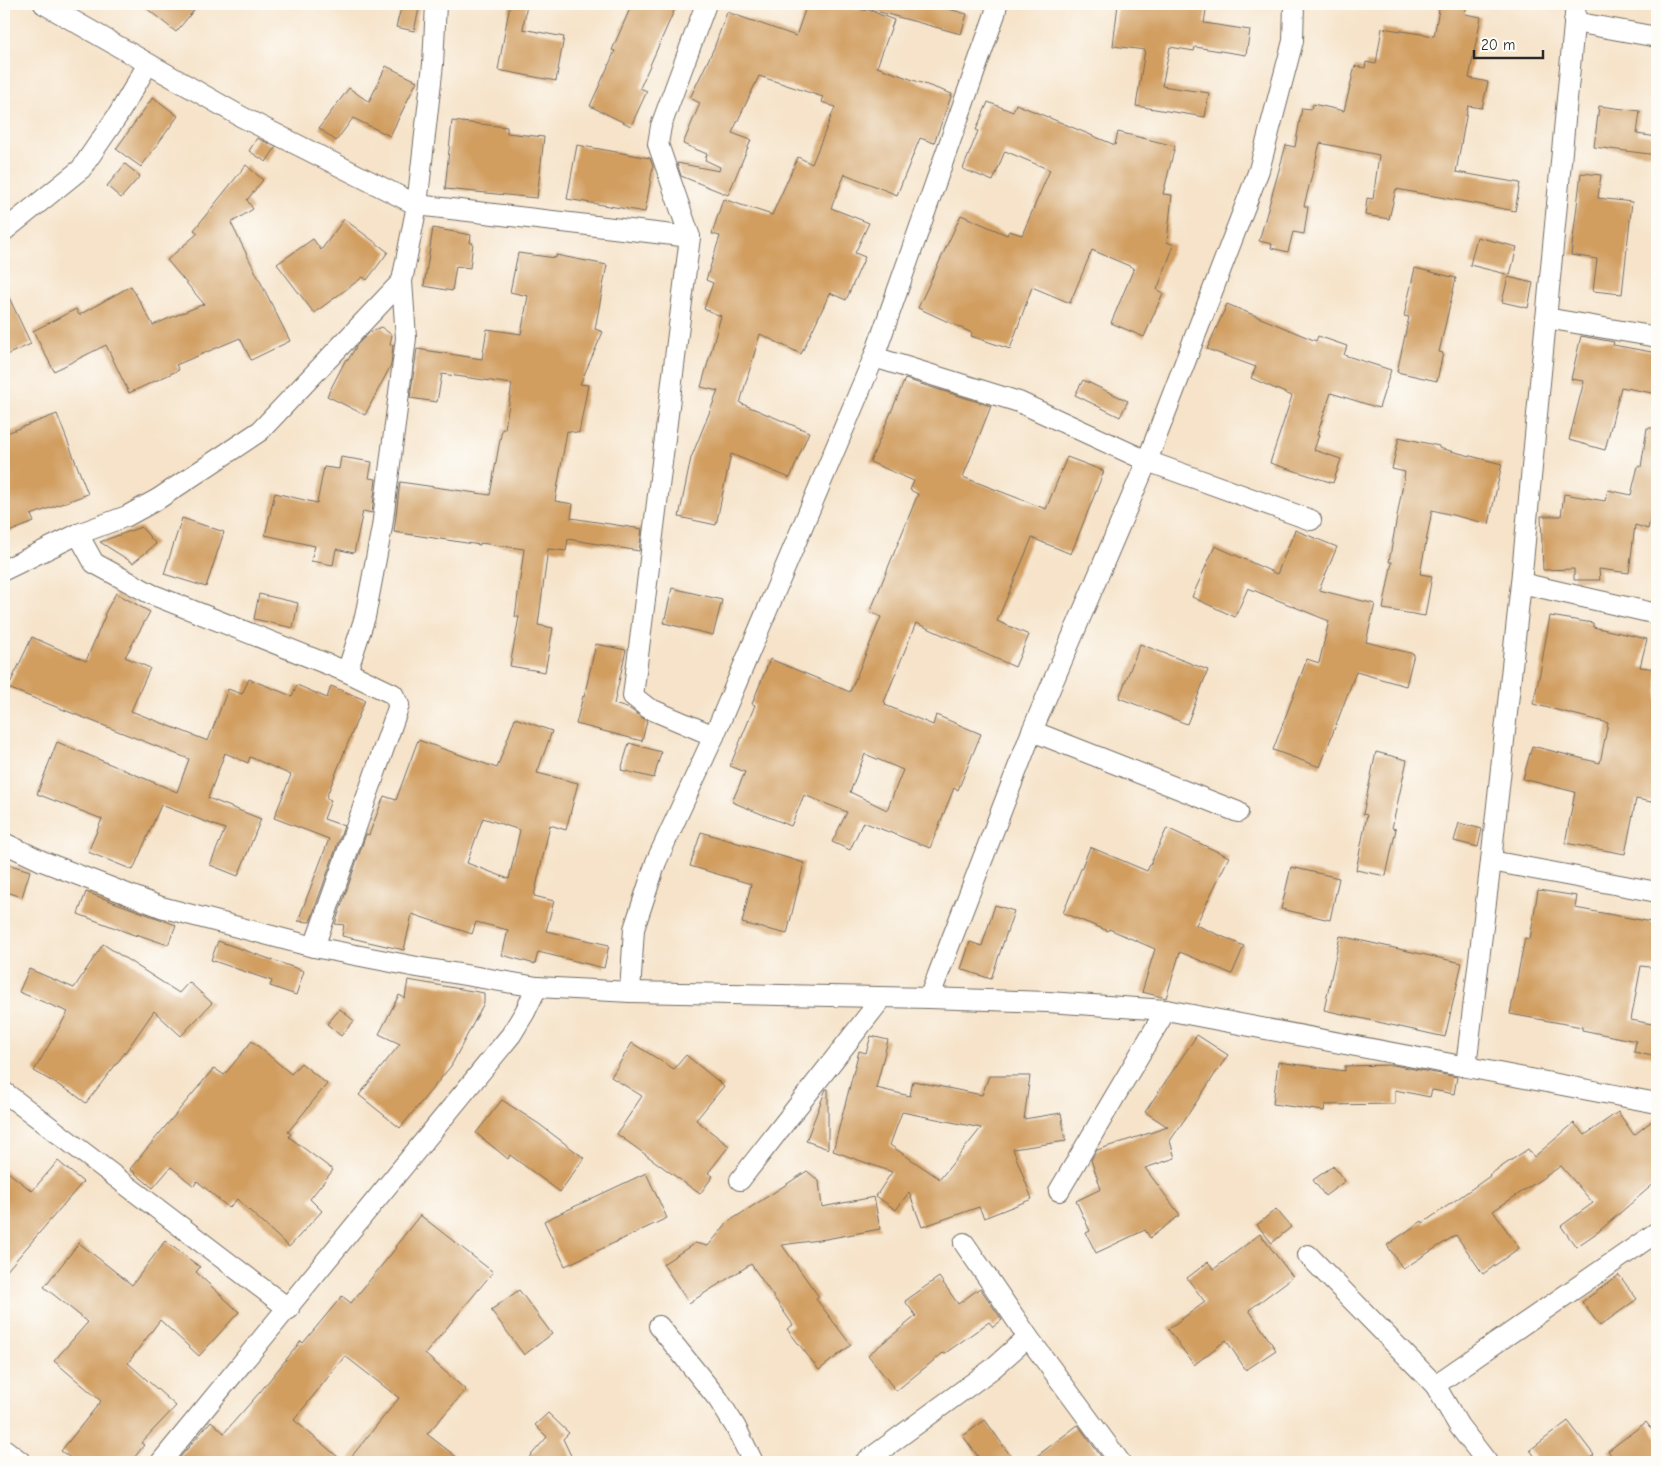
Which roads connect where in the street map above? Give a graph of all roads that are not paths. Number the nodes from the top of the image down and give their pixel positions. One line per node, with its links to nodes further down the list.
1 (44, 4): 8 (street)
2 (436, 4): 9 (street)
3 (706, 4): 11 (street)
4 (997, 4): 15 (street)
5 (1294, 4): 16 (street)
6 (1575, 13): 7 (street); 13 (street)
7 (1657, 37)
8 (148, 64): 9 (street); 10 (street)
9 (417, 205): 11 (street); 12 (street)
10 (4, 231)
11 (690, 237): 24 (street)
12 (402, 280): 18 (street); 22 (street)
13 (1546, 318): 14 (street); 20 (street)
14 (1657, 337)
15 (874, 357): 16 (street); 24 (street)
16 (1147, 461): 17 (street); 23 (street)
17 (1311, 520)
18 (78, 534): 19 (street); 22 (street)
19 (4, 570)
20 (1521, 583): 21 (street); 27 (street)
21 (1657, 614)
22 (347, 672): 29 (street)
23 (1032, 731): 25 (street); 33 (street)
24 (714, 736): 31 (street)
25 (1238, 812)
26 (4, 843): 29 (street)
27 (1491, 861): 28 (street); 35 (street)
28 (1657, 892)
29 (314, 947): 30 (street)
30 (537, 987): 31 (street); 43 (street)
31 (630, 992): 32 (street)
32 (882, 998): 33 (street); 38 (street)
33 (929, 998): 34 (street)
34 (1166, 1010): 35 (street); 39 (street)
35 (1466, 1066): 37 (street)
36 (4, 1092): 43 (street)
37 (1657, 1103)
38 (740, 1180)
39 (1059, 1191)
40 (1657, 1232): 46 (street)
41 (964, 1242): 45 (street)
42 (1308, 1255): 46 (street)
43 (288, 1309): 49 (street)
44 (659, 1326): 50 (street)
45 (1028, 1337): 51 (street); 52 (street)
46 (1435, 1385): 53 (street)
47 (4, 1449): 48 (street)
48 (21, 1462)
49 (161, 1462)
50 (753, 1462)
51 (865, 1462)
52 (1120, 1462)
53 (1487, 1462)

